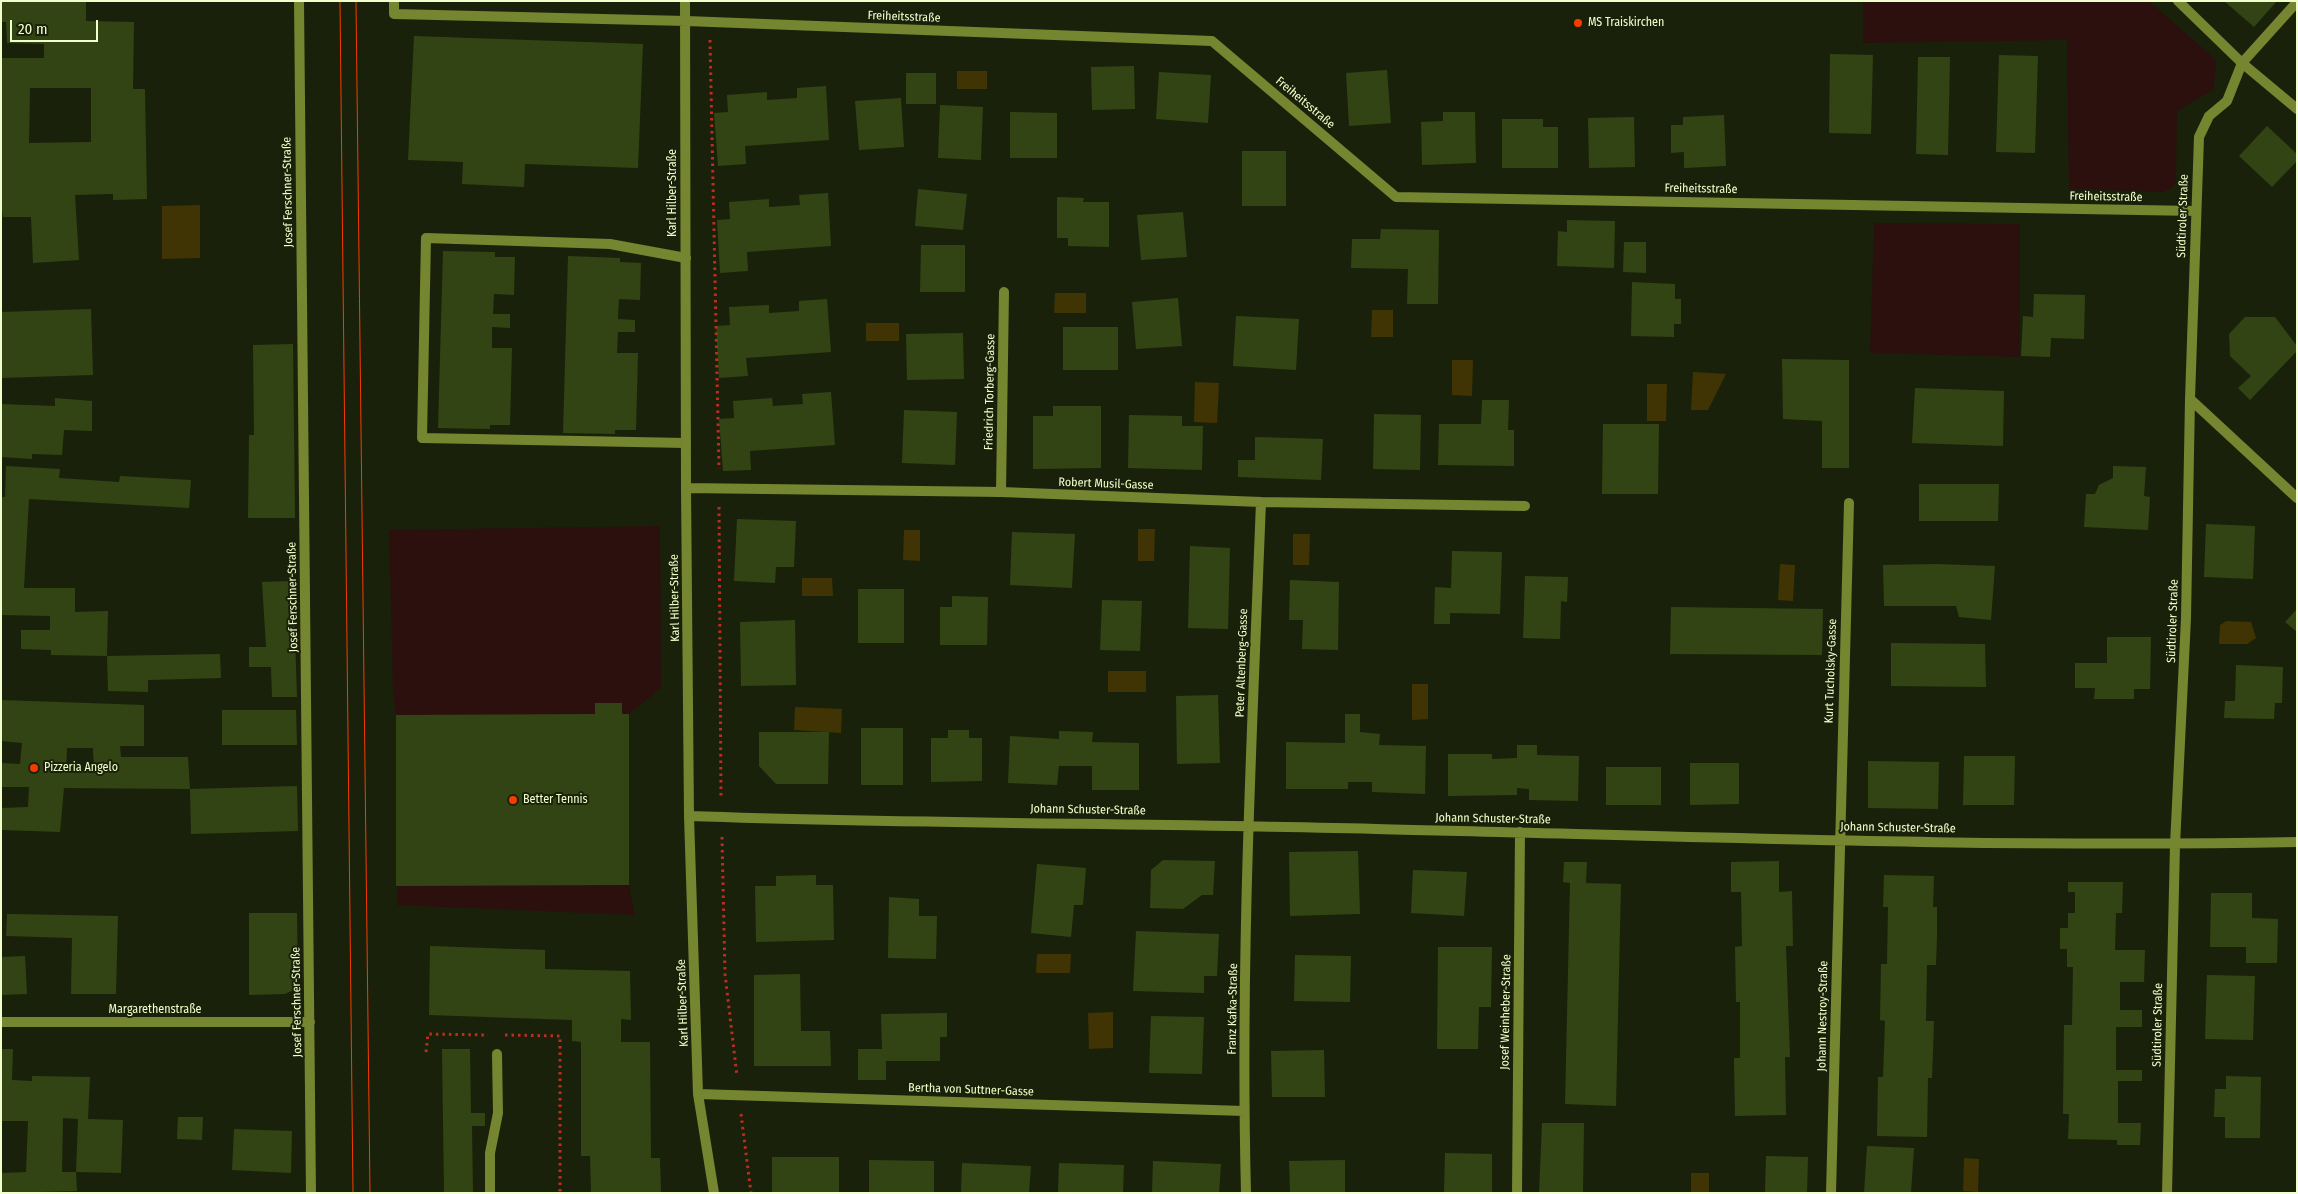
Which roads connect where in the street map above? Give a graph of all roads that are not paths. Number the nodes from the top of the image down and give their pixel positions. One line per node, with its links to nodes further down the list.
1 (299, 1): 27 (street, Josef Ferschner-Straße)
2 (394, 1): 6 (street, Freiheitsstraße)
3 (686, 1): 6 (street, Karl Hilber-Straße)
4 (2178, 1): 7 (street)
5 (2297, 2): 7 (street, Südtiroler Straße)
6 (686, 21): 9 (street, Freiheitsstraße); 10 (street, Karl Hilber-Straße)
7 (2242, 63): 8 (street); 9 (street, Südtiroler Straße)
8 (2297, 109)
9 (2195, 211): 12 (street, Südtiroler Straße)
10 (686, 258): 13 (street, Karl Hilber-Straße); 13 (street)
11 (1004, 292): 15 (street, Friedrich Torberg-Gasse)
12 (2190, 399): 16 (street); 25 (street, Südtiroler Straße)
13 (686, 443): 14 (street, Karl Hilber-Straße)
14 (686, 488): 15 (street, Robert Musil-Gasse); 20 (street, Karl Hilber-Straße)
15 (1001, 492): 17 (street, Robert Musil-Gasse)
16 (2297, 498)
17 (1262, 502): 19 (street, Robert Musil-Gasse); 21 (street, Peter Altenberg-Gasse)
18 (1849, 503): 23 (street, Kurt Tucholsky-Gasse)
19 (1525, 506)
20 (690, 816): 21 (street, Johann Schuster-Straße); 29 (street, Karl Hilber-Straße)
21 (1248, 826): 22 (street, Johann Schuster-Straße); 30 (street, Franz Kafka-Straße)
22 (1520, 832): 23 (street, Johann Schuster-Straße); 35 (street, Josef Weinheber-Straße)
23 (1840, 840): 25 (street, Johann Schuster-Straße); 36 (street, Johann Nestroy-Straße)
24 (2297, 842): 25 (street, Johann Schuster-Straße)
25 (2175, 845): 37 (street, Südtiroler Straße)
26 (1, 1022): 27 (street, Margarethenstraße)
27 (310, 1022): 31 (street, Josef Ferschner-Straße)
28 (497, 1054): 32 (street)
29 (698, 1094): 30 (street, Bertha von Suttner-Gasse); 33 (street, Karl Hilber-Straße)
30 (1244, 1111): 34 (street, Franz Kafka-Straße)
31 (310, 1193)
32 (490, 1193)
33 (714, 1193)
34 (1246, 1193)
35 (1517, 1193)
36 (1831, 1193)
37 (2167, 1193)

